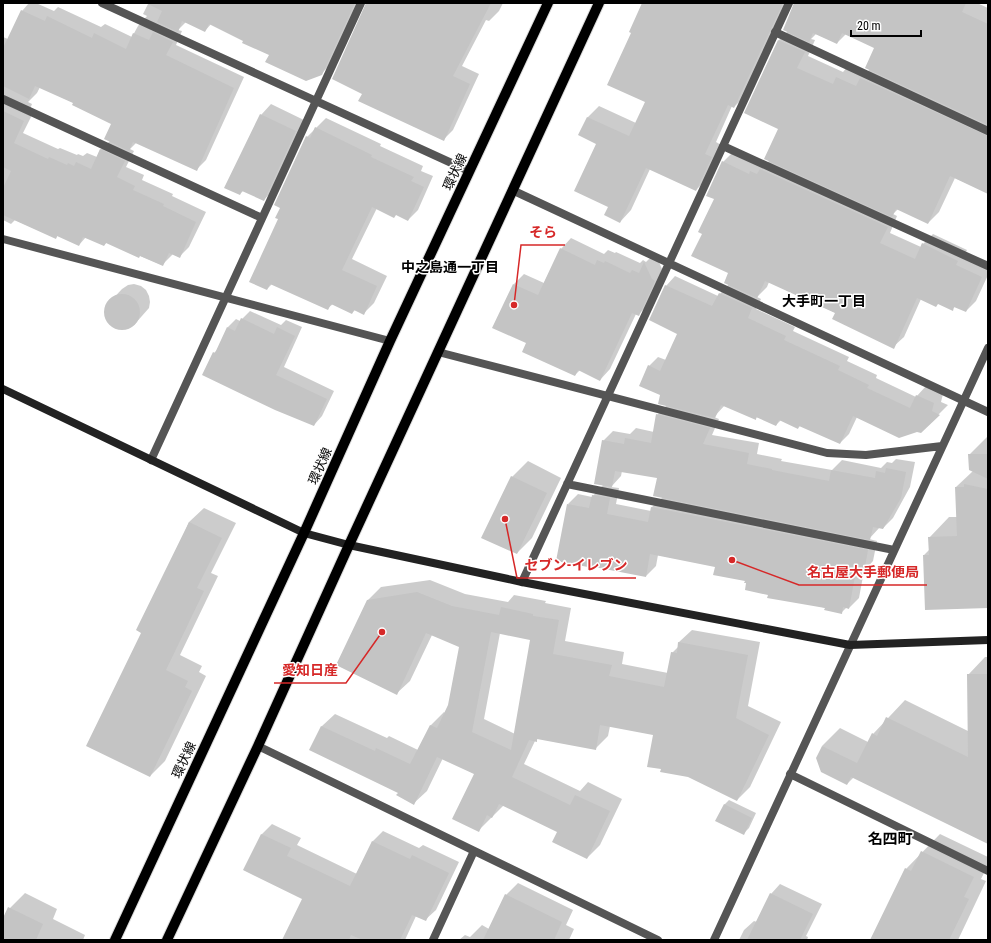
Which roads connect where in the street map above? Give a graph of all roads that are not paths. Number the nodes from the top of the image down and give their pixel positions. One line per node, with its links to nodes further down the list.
1 (102, 3): 8 (street)
2 (361, 3): 8 (street)
3 (548, 3): 11 (main road, 環状線)
4 (599, 3): 12 (main road)
5 (789, 3): 6 (street)
6 (775, 32): 9 (street); 10 (street)
7 (3, 99): 13 (street)
8 (316, 101): 11 (street); 13 (street)
9 (988, 131)
10 (723, 146): 15 (street); 16 (street)
11 (469, 171): 18 (main road, 環状線)
12 (512, 190): 15 (street); 20 (main road)
13 (262, 218): 17 (street)
14 (3, 240): 17 (street)
15 (669, 263): 22 (street); 23 (street)
16 (988, 266)
17 (225, 298): 18 (street); 26 (street)
18 (390, 341): 28 (main road, 環状線)
19 (988, 348): 23 (street)
20 (438, 352): 22 (street); 29 (main road)
21 (3, 389): 26 (street)
22 (608, 396): 25 (street); 27 (street)
23 (964, 401): 24 (street); 25 (street)
24 (988, 412)
25 (942, 446): 30 (street)
26 (151, 460): 28 (street)
27 (567, 484): 30 (street); 31 (street)
28 (304, 533): 29 (street); 38 (main road, 環状線)
29 (349, 545): 31 (street); 34 (main road)
30 (894, 550): 33 (street)
31 (522, 582): 33 (street)
32 (988, 640): 33 (street)
33 (850, 645): 35 (street)
34 (258, 746): 36 (street); 39 (main road)
35 (790, 774): 37 (street); 42 (street)
36 (474, 851): 40 (street); 41 (street)
37 (988, 870)
38 (115, 940)
39 (167, 940)
40 (433, 940)
41 (658, 940)
42 (714, 940)

